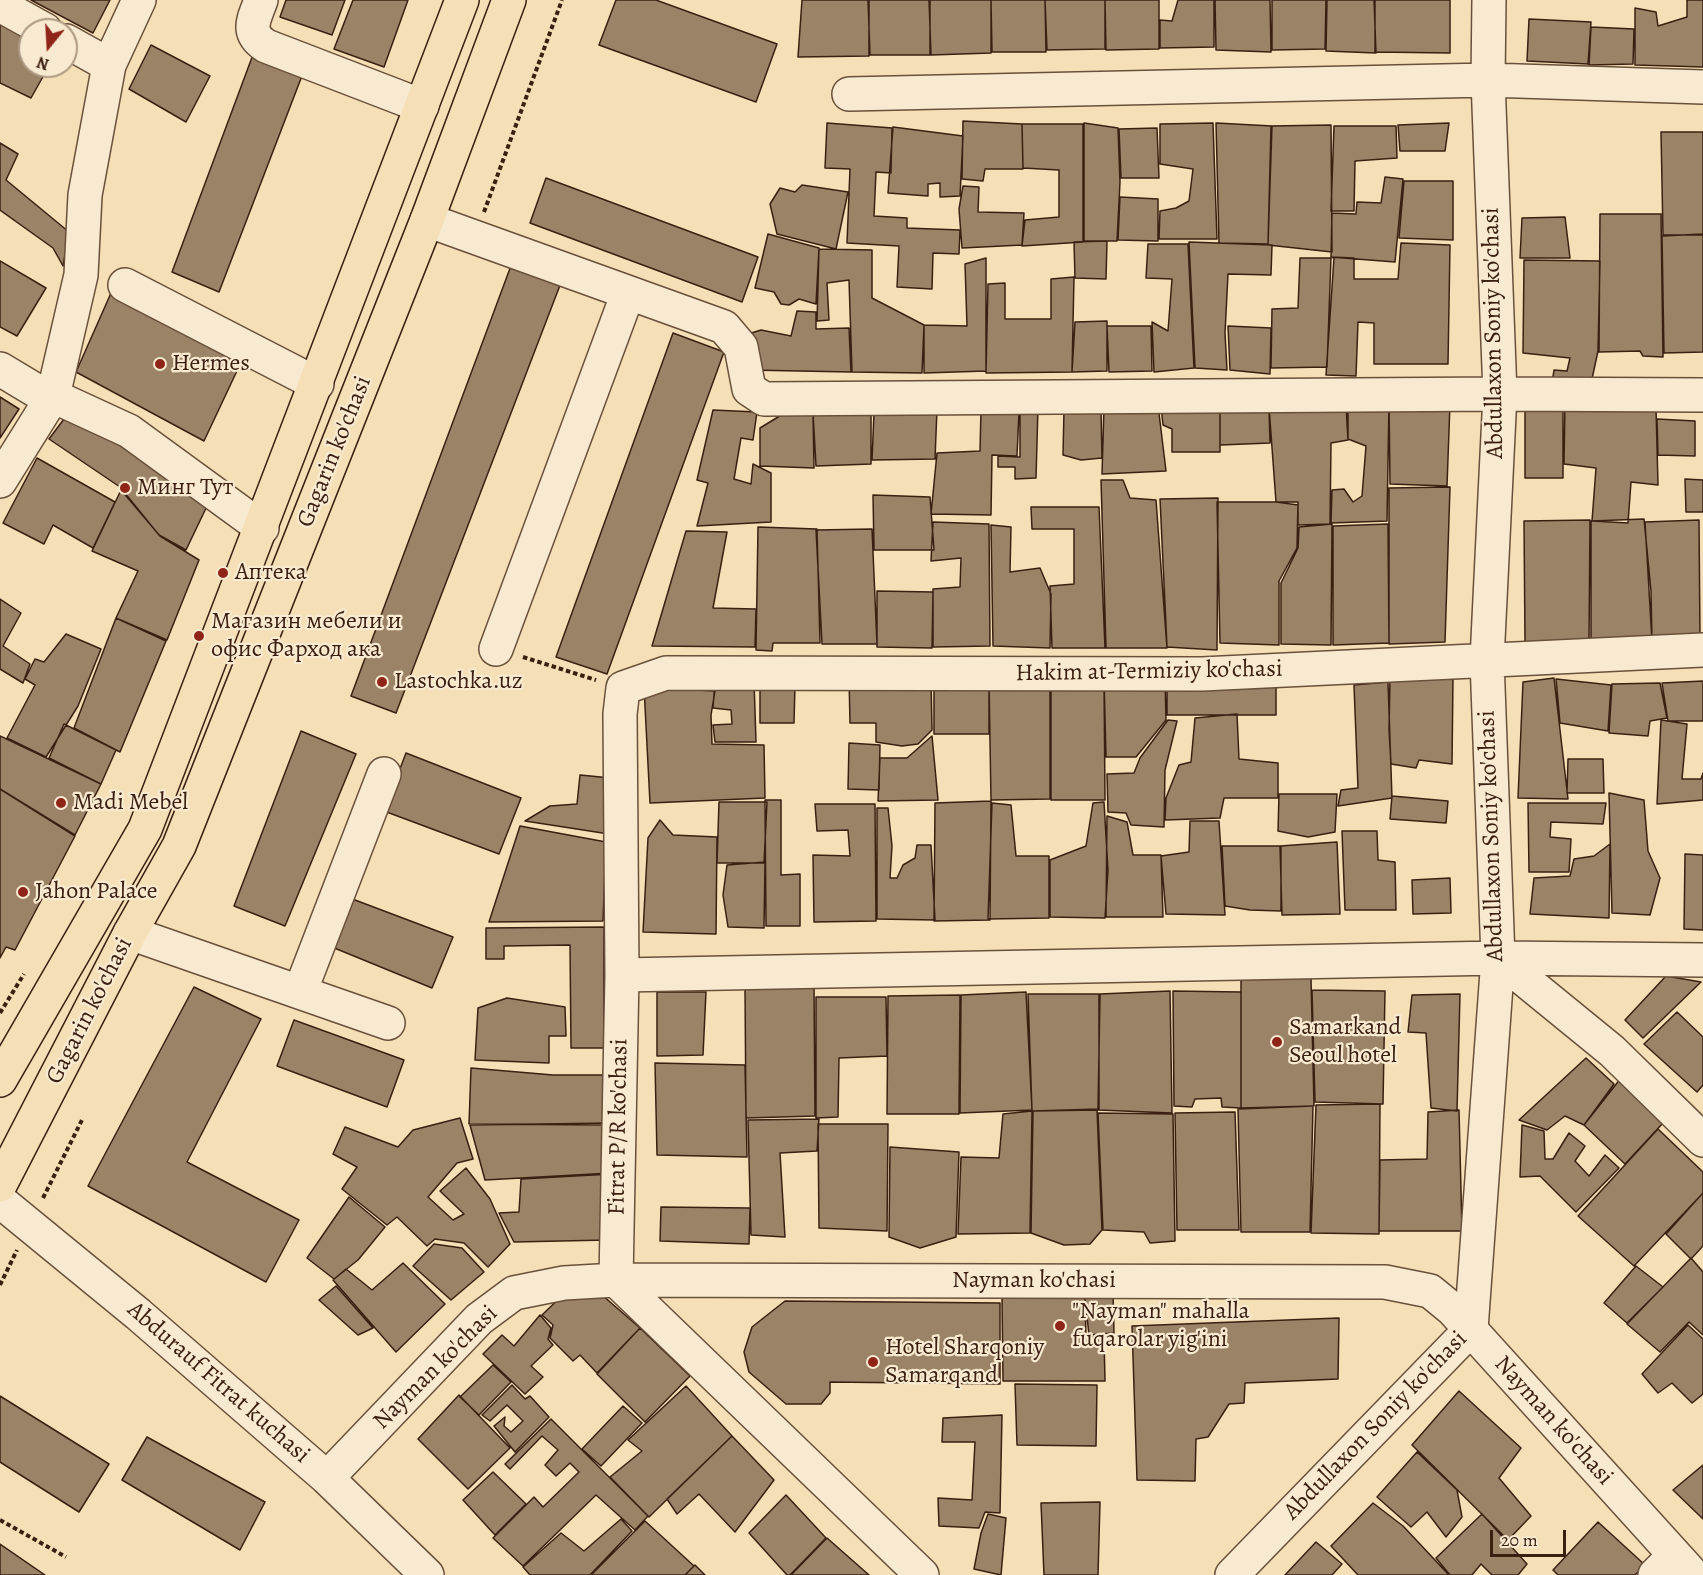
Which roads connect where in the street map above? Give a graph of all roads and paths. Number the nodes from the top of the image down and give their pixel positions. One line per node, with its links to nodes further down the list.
1 (139, 0): 10 (street)
2 (261, 0): 14 (street)
3 (462, 0): 14 (main road, Gagarin ko'chasi)
4 (509, 0): 15 (main road, Gagarin ko'chasi)
5 (562, 0): 16 (path)
6 (1489, 0): 11 (street, Abdullaxon Soniy ko'chasi)
7 (0, 5): 8 (street)
8 (23, 18)
9 (78, 48): 10 (street)
10 (109, 65): 23 (street)
11 (1488, 80): 12 (street); 13 (street); 21 (street, Abdullaxon Soniy ko'chasi)
12 (1703, 87)
13 (849, 94)
14 (422, 106): 20 (main road, Gagarin ko'chasi)
15 (427, 220): 16 (street); 31 (main road, Gagarin ko'chasi)
16 (475, 238): 18 (street)
17 (125, 285): 20 (street)
18 (628, 293): 21 (street); 26 (street)
19 (0, 369): 23 (street)
20 (316, 384): 25 (main road, Gagarin ko'chasi)
21 (1500, 394): 22 (street); 28 (street, Abdullaxon Soniy ko'chasi)
22 (1703, 395)
23 (53, 396): 24 (street); 25 (street)
24 (0, 481)
25 (262, 528): 39 (main road, Gagarin ko'chasi)
26 (496, 649): 29 (path)
27 (1703, 650): 28 (street, Hakim at-Termiziy ko'chasi)
28 (1487, 660): 29 (street, Hakim at-Termiziy ko'chasi); 32 (street, Abdullaxon Soniy ko'chasi)
29 (621, 701): 35 (street, Fitrat P/R ko'chasi)
30 (384, 774): 36 (street)
31 (130, 933): 36 (street); 41 (main road, Gagarin ko'chasi)
32 (1497, 958): 33 (street); 35 (street); 40 (street); 44 (street, Abdullaxon Soniy ko'chasi)
33 (1703, 960)
34 (24, 975): 37 (path)
35 (622, 975): 43 (street, Fitrat P/R ko'chasi)
36 (300, 992): 38 (street)
37 (0, 1013)
38 (388, 1023)
39 (0, 1080)
40 (1703, 1140)
41 (0, 1185)
42 (0, 1201): 45 (street, Abdurauf Fitrat kuchasi)
43 (616, 1280): 44 (street, Nayman ko'chasi); 45 (street, Nayman ko'chasi); 50 (street)
44 (1471, 1329): 48 (street, Nayman ko'chasi); 51 (street, Abdullaxon Soniy ko'chasi)
45 (327, 1478): 49 (street, Abdurauf Fitrat kuchasi)
46 (0, 1520): 47 (path)
47 (66, 1557)
48 (1674, 1569)
49 (427, 1575)
50 (921, 1575)
51 (1232, 1575)

